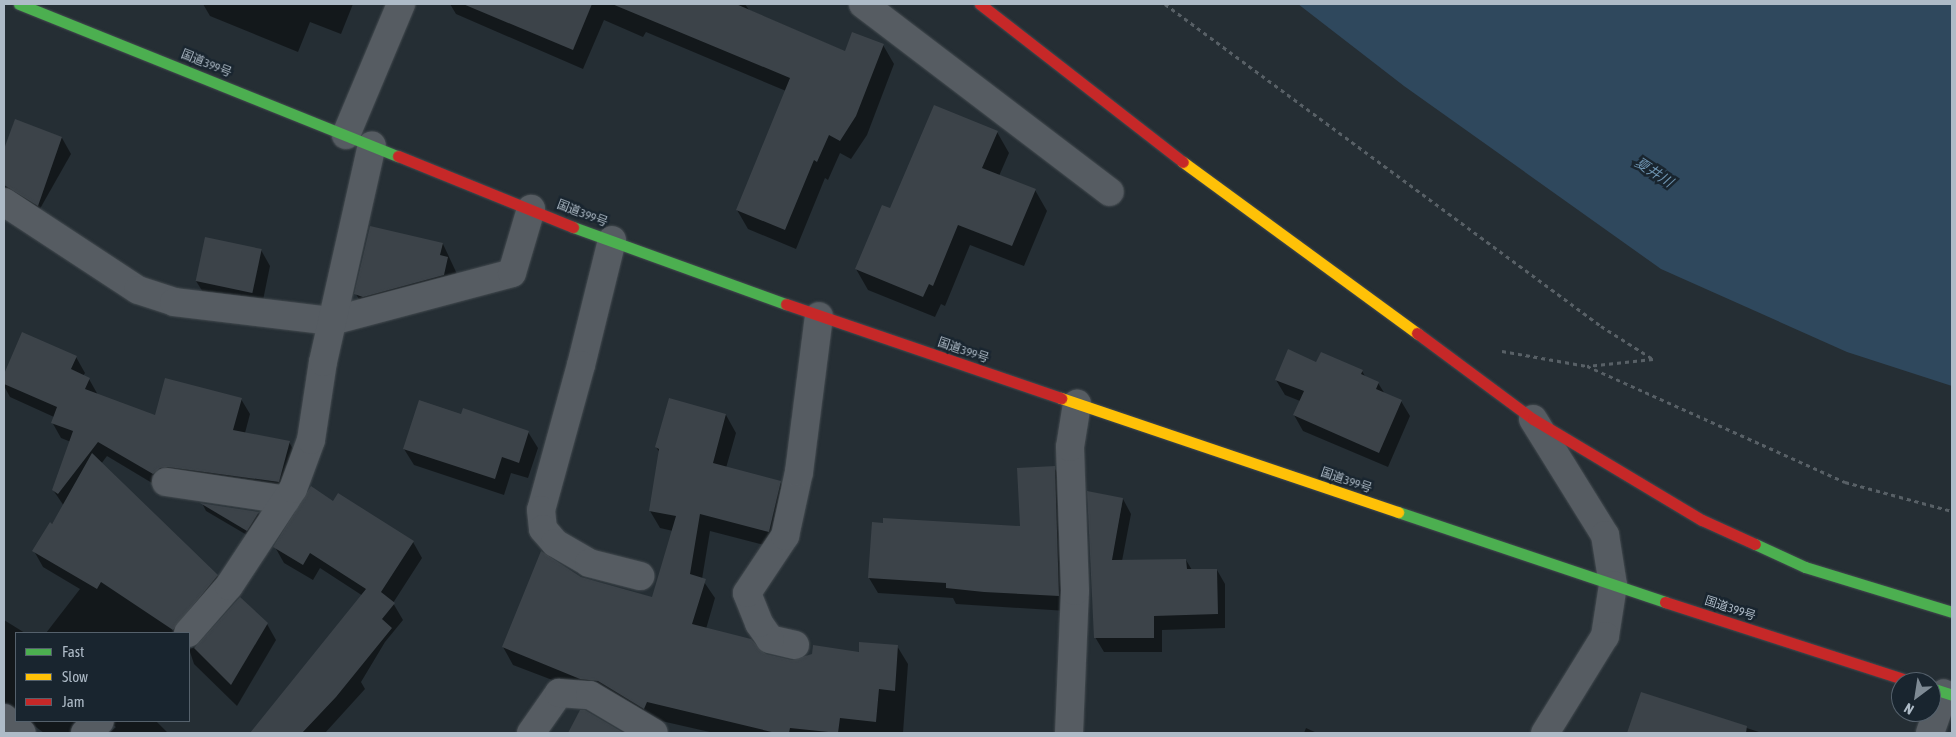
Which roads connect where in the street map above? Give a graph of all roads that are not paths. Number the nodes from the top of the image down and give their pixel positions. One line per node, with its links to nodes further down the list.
1 (20, 4): 5 (main road, 国道399号)
2 (401, 4): 5 (street)
3 (863, 4): 7 (street)
4 (980, 4): 14 (main road)
5 (346, 135): 6 (main road, 国道399号)
6 (372, 145): 9 (main road, 国道399号); 12 (street)
7 (1110, 192)
8 (4, 202): 12 (street)
9 (531, 209): 10 (main road, 国道399号); 12 (street)
10 (612, 240): 11 (main road, 国道399号); 17 (street)
11 (819, 316): 13 (main road, 国道399号); 21 (street)
12 (332, 321): 16 (street)
13 (1077, 404): 18 (main road, 国道399号); 30 (street)
14 (1533, 419): 18 (street); 19 (main road)
15 (166, 482): 16 (street)
16 (286, 500): 20 (street)
17 (640, 576)
18 (1613, 585): 22 (main road, 国道399号); 31 (street)
19 (1952, 612)
20 (189, 632)
21 (795, 644)
22 (1891, 675)
23 (1942, 692): 32 (street)
24 (4, 718): 26 (street)
25 (99, 722): 27 (street)
26 (22, 733)
27 (85, 733)
28 (531, 733): 29 (street)
29 (654, 733)
30 (1069, 733)
31 (1546, 733)
32 (1930, 733)

